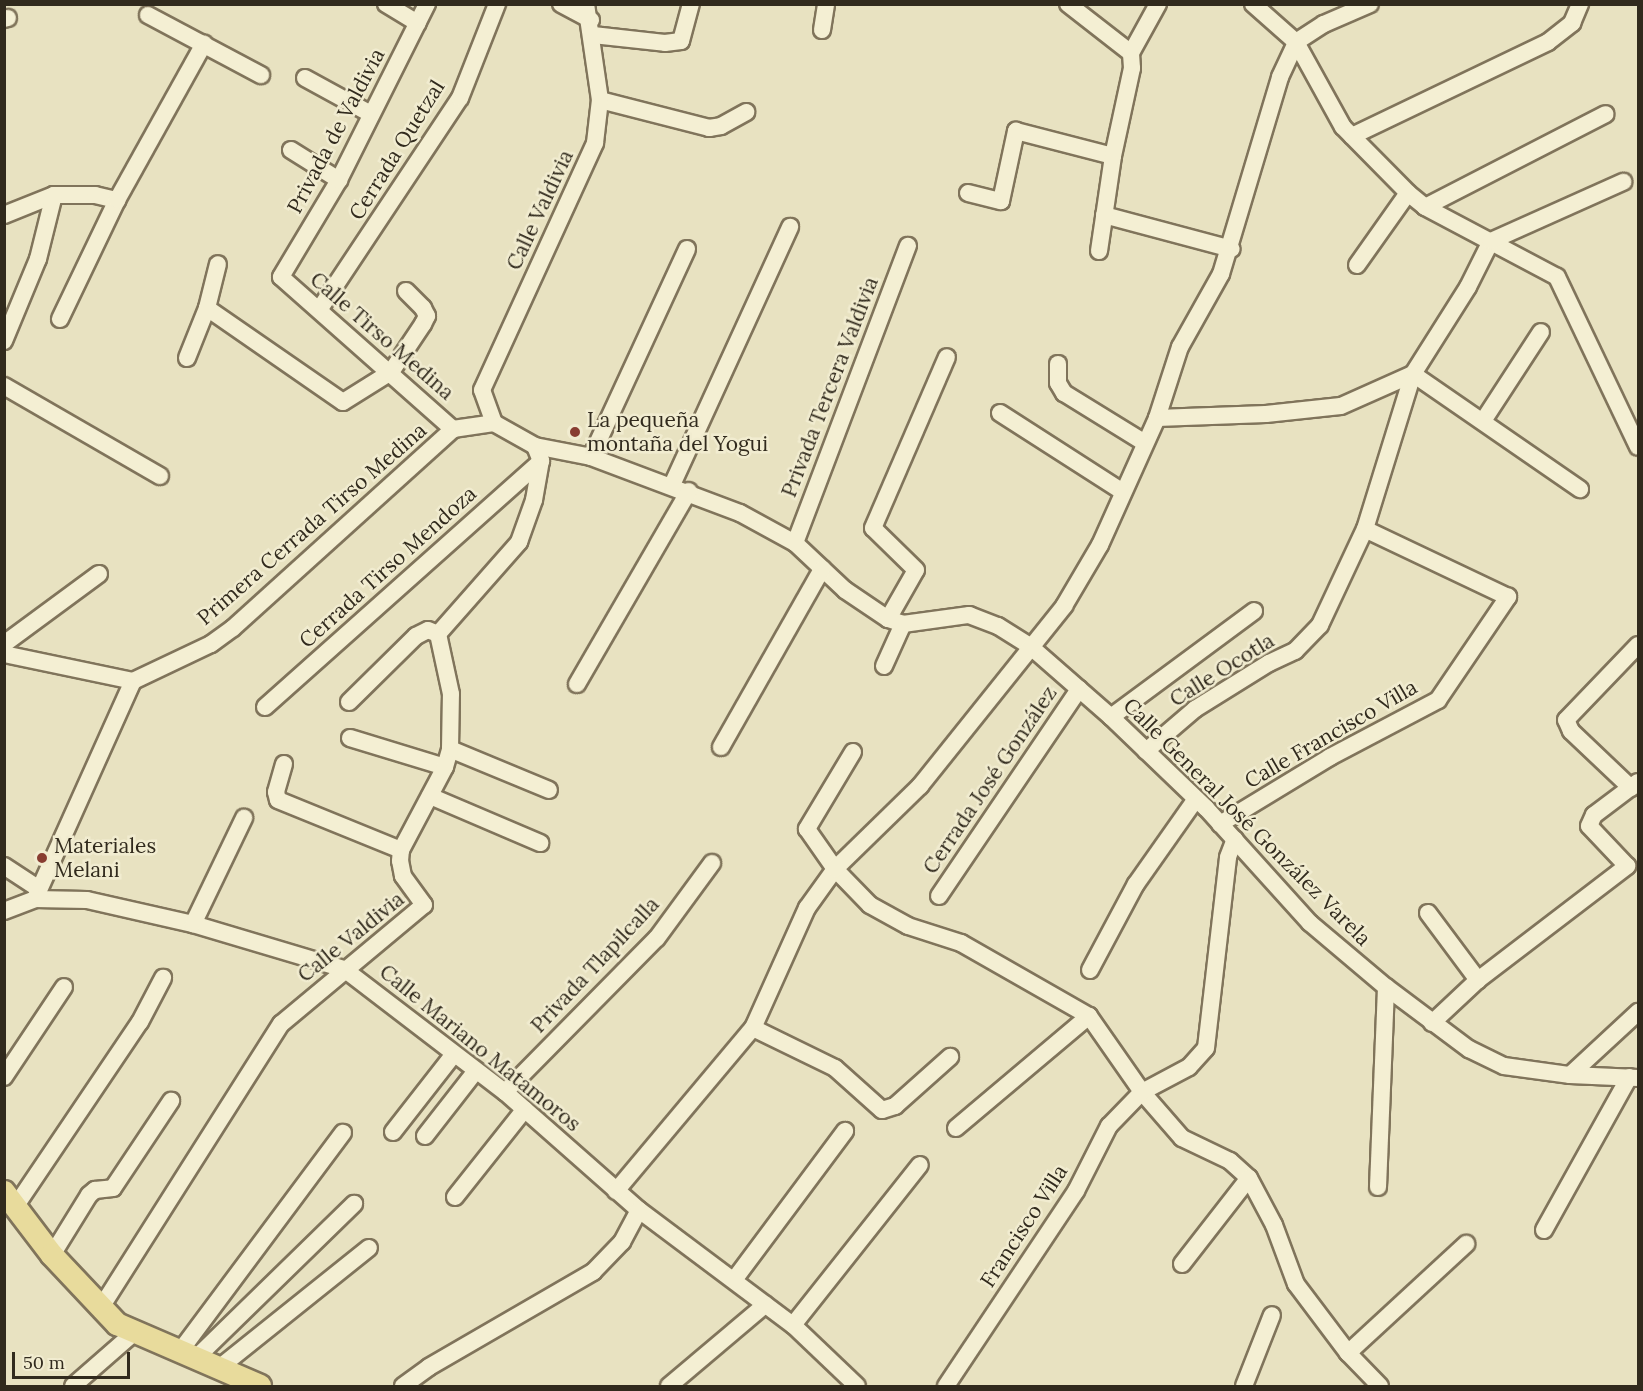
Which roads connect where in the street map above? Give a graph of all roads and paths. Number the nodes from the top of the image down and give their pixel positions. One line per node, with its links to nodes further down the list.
1 (386, 4): 14 (street)
2 (427, 4): 14 (street, Privada de Valdivia)
3 (497, 4): 48 (street, Cerrada Quetzal)
4 (561, 4): 13 (street)
5 (691, 4): 13 (street)
6 (826, 4): 15 (street)
7 (1068, 4): 18 (street)
8 (1158, 4): 18 (street)
9 (1253, 4): 16 (street)
10 (1370, 4): 16 (street)
11 (1580, 4): 25 (street)
12 (148, 15): 17 (street)
13 (590, 20): 21 (street, Calle Valdivia)
14 (418, 23): 23 (street, Privada de Valdivia)
15 (822, 30)
16 (1296, 42): 25 (street); 41 (street)
17 (204, 44): 19 (street); 33 (street)
18 (1131, 53): 27 (street)
19 (261, 75)
20 (305, 78): 23 (street)
21 (600, 100): 22 (street); 61 (street, Calle Valdivia)
22 (746, 112)
23 (372, 114): 28 (street, Privada de Valdivia)
24 (1606, 114): 34 (street)
25 (1352, 136): 31 (street)
26 (291, 150): 28 (street)
27 (1113, 156): 30 (street); 36 (street)
28 (339, 180): 45 (street, Privada de Valdivia)
29 (1623, 182): 38 (street)
30 (968, 193)
31 (1408, 193): 34 (street); 44 (street)
32 (54, 195): 33 (street); 35 (street); 51 (street)
33 (117, 200): 49 (street)
34 (1425, 207): 38 (street)
35 (4, 215)
36 (1104, 215): 41 (street); 42 (street)
37 (790, 227): 68 (street)
38 (1491, 241): 56 (street, Calle Ocotla); 64 (street)
39 (908, 246): 73 (street, Privada Tercera Valdivia)
40 (687, 249): 66 (street)
41 (1232, 249): 59 (street)
42 (1100, 251)
43 (218, 264): 47 (street)
44 (1358, 265)
45 (281, 277): 48 (street, Calle Tirso Medina)
46 (406, 291): 55 (street)
47 (207, 308): 53 (street); 55 (street)
48 (319, 310): 55 (street, Calle Tirso Medina)
49 (60, 319)
50 (1541, 332): 60 (street)
51 (4, 340)
52 (947, 357): 77 (street)
53 (187, 358)
54 (1058, 364): 63 (street)
55 (391, 372): 62 (street, Calle Tirso Medina)
56 (1413, 374): 59 (street); 60 (street); 72 (street, Calle Ocotla)
57 (4, 386): 67 (street)
58 (1000, 413): 71 (street)
59 (1157, 418): 63 (street)
60 (1483, 421): 69 (street)
61 (494, 423): 62 (street); 65 (street)
62 (453, 429): 84 (street, Primera Cerrada Tirso Medina)
63 (1145, 443): 71 (street)
64 (1638, 447)
65 (538, 454): 66 (street); 78 (street); 88 (street, Cerrada Tirso Mendoza)
66 (591, 458): 68 (street)
67 (160, 476)
68 (672, 485): 70 (street)
69 (1580, 489)
70 (689, 491): 73 (street); 85 (street)
71 (1123, 492): 81 (street)
72 (1365, 529): 93 (street, Calle Ocotla); 102 (street, Calle Francisco Villa)
73 (795, 543): 74 (street)
74 (822, 569): 77 (street); 91 (street)
75 (99, 574): 79 (street)
76 (1254, 611): 89 (street)
77 (896, 621): 81 (street, Calle General José González Varela); 83 (street)
78 (438, 634): 87 (street); 92 (street)
79 (4, 644)
80 (1638, 645): 97 (street)
81 (1031, 647): 86 (street, Calle General José González Varela); 108 (street)
82 (4, 654): 84 (street)
83 (884, 666)
84 (133, 681): 109 (street)
85 (577, 684)
86 (1079, 689): 89 (street, Calle General José González Varela); 110 (street, Cerrada José González)
87 (349, 702)
88 (266, 707)
89 (1111, 717): 93 (street, Calle General José González Varela)
90 (350, 738): 96 (street)
91 (721, 747)
92 (450, 749): 96 (street); 98 (street)
93 (1146, 751): 100 (street, Calle General José González Varela)
94 (853, 753): 108 (street)
95 (284, 764): 105 (street)
96 (445, 767): 99 (street)
97 (1635, 785): 117 (street)
98 (549, 790)
99 (430, 796): 104 (street); 105 (street)
100 (1196, 799): 102 (street, Calle General José González Varela); 115 (street)
101 (244, 818): 113 (street)
102 (1220, 824): 103 (street, Calle General José González Varela)
103 (1235, 839): 119 (street, Calle General José González Varela); 131 (street)
104 (540, 843)
105 (401, 850): 114 (street, Calle Valdivia)
106 (712, 863): 130 (street, Privada Tlapilcalla)
107 (4, 866): 109 (street)
108 (835, 869): 121 (street); 123 (street)
109 (37, 894): 111 (street, Calle Mariano Matamoros); 113 (street, Calle Mariano Matamoros)
110 (939, 896)
111 (4, 911)
112 (1428, 913): 117 (street)
113 (193, 924): 114 (street, Calle Mariano Matamoros)
114 (344, 969): 124 (street, Calle Mariano Matamoros); 154 (street, Calle Valdivia)
115 (1090, 970)
116 (163, 978): 144 (street)
117 (1478, 980): 122 (street)
118 (64, 987): 128 (street)
119 (1386, 987): 122 (street, Calle General José González Varela); 141 (street)
120 (1638, 1011): 127 (street)
121 (1089, 1016): 131 (street); 134 (street)
122 (1432, 1023): 127 (street, Calle General José González Varela)
123 (753, 1028): 125 (street); 142 (street)
124 (454, 1054): 126 (street, Calle Mariano Matamoros); 136 (street)
125 (950, 1057)
126 (475, 1072): 130 (street, Calle Mariano Matamoros); 138 (street)
127 (1570, 1075): 129 (street, Calle General José González Varela)
128 (4, 1077)
129 (1634, 1077): 147 (street)
130 (505, 1092): 133 (street, Calle Mariano Matamoros)
131 (1142, 1092): 140 (street); 166 (street, Francisco Villa)
132 (171, 1101): 150 (street)
133 (525, 1109): 142 (street, Calle Mariano Matamoros); 143 (street)
134 (956, 1128)
135 (844, 1131): 152 (street)
136 (393, 1132)
137 (343, 1133): 159 (street)
138 (425, 1136)
139 (920, 1165): 156 (street)
140 (1249, 1178): 151 (street); 158 (street)
141 (1378, 1187)
142 (616, 1191): 146 (street, Calle Mariano Matamoros)
143 (455, 1197)
144 (9, 1202): 150 (main road)
145 (354, 1204): 159 (street)
146 (639, 1210): 152 (street, Calle Mariano Matamoros); 163 (street)
147 (1545, 1230)
148 (1466, 1244): 158 (street)
149 (369, 1248): 160 (street)
150 (52, 1255): 154 (main road)
151 (1182, 1264)
152 (734, 1280): 153 (street, Calle Mariano Matamoros)
153 (765, 1305): 156 (street, Calle Mariano Matamoros); 164 (street)
154 (100, 1309): 157 (main road)
155 (1272, 1315): 167 (street)
156 (793, 1325): 165 (street, Calle Mariano Matamoros)
157 (135, 1332): 159 (main road); 161 (street)
158 (1348, 1353): 168 (street)
159 (188, 1354): 160 (main road)
160 (219, 1368): 162 (main road)
161 (73, 1386)
162 (260, 1386)
163 (403, 1386)
164 (669, 1386)
165 (857, 1386)
166 (946, 1386)
167 (1244, 1386)
168 (1380, 1386)

